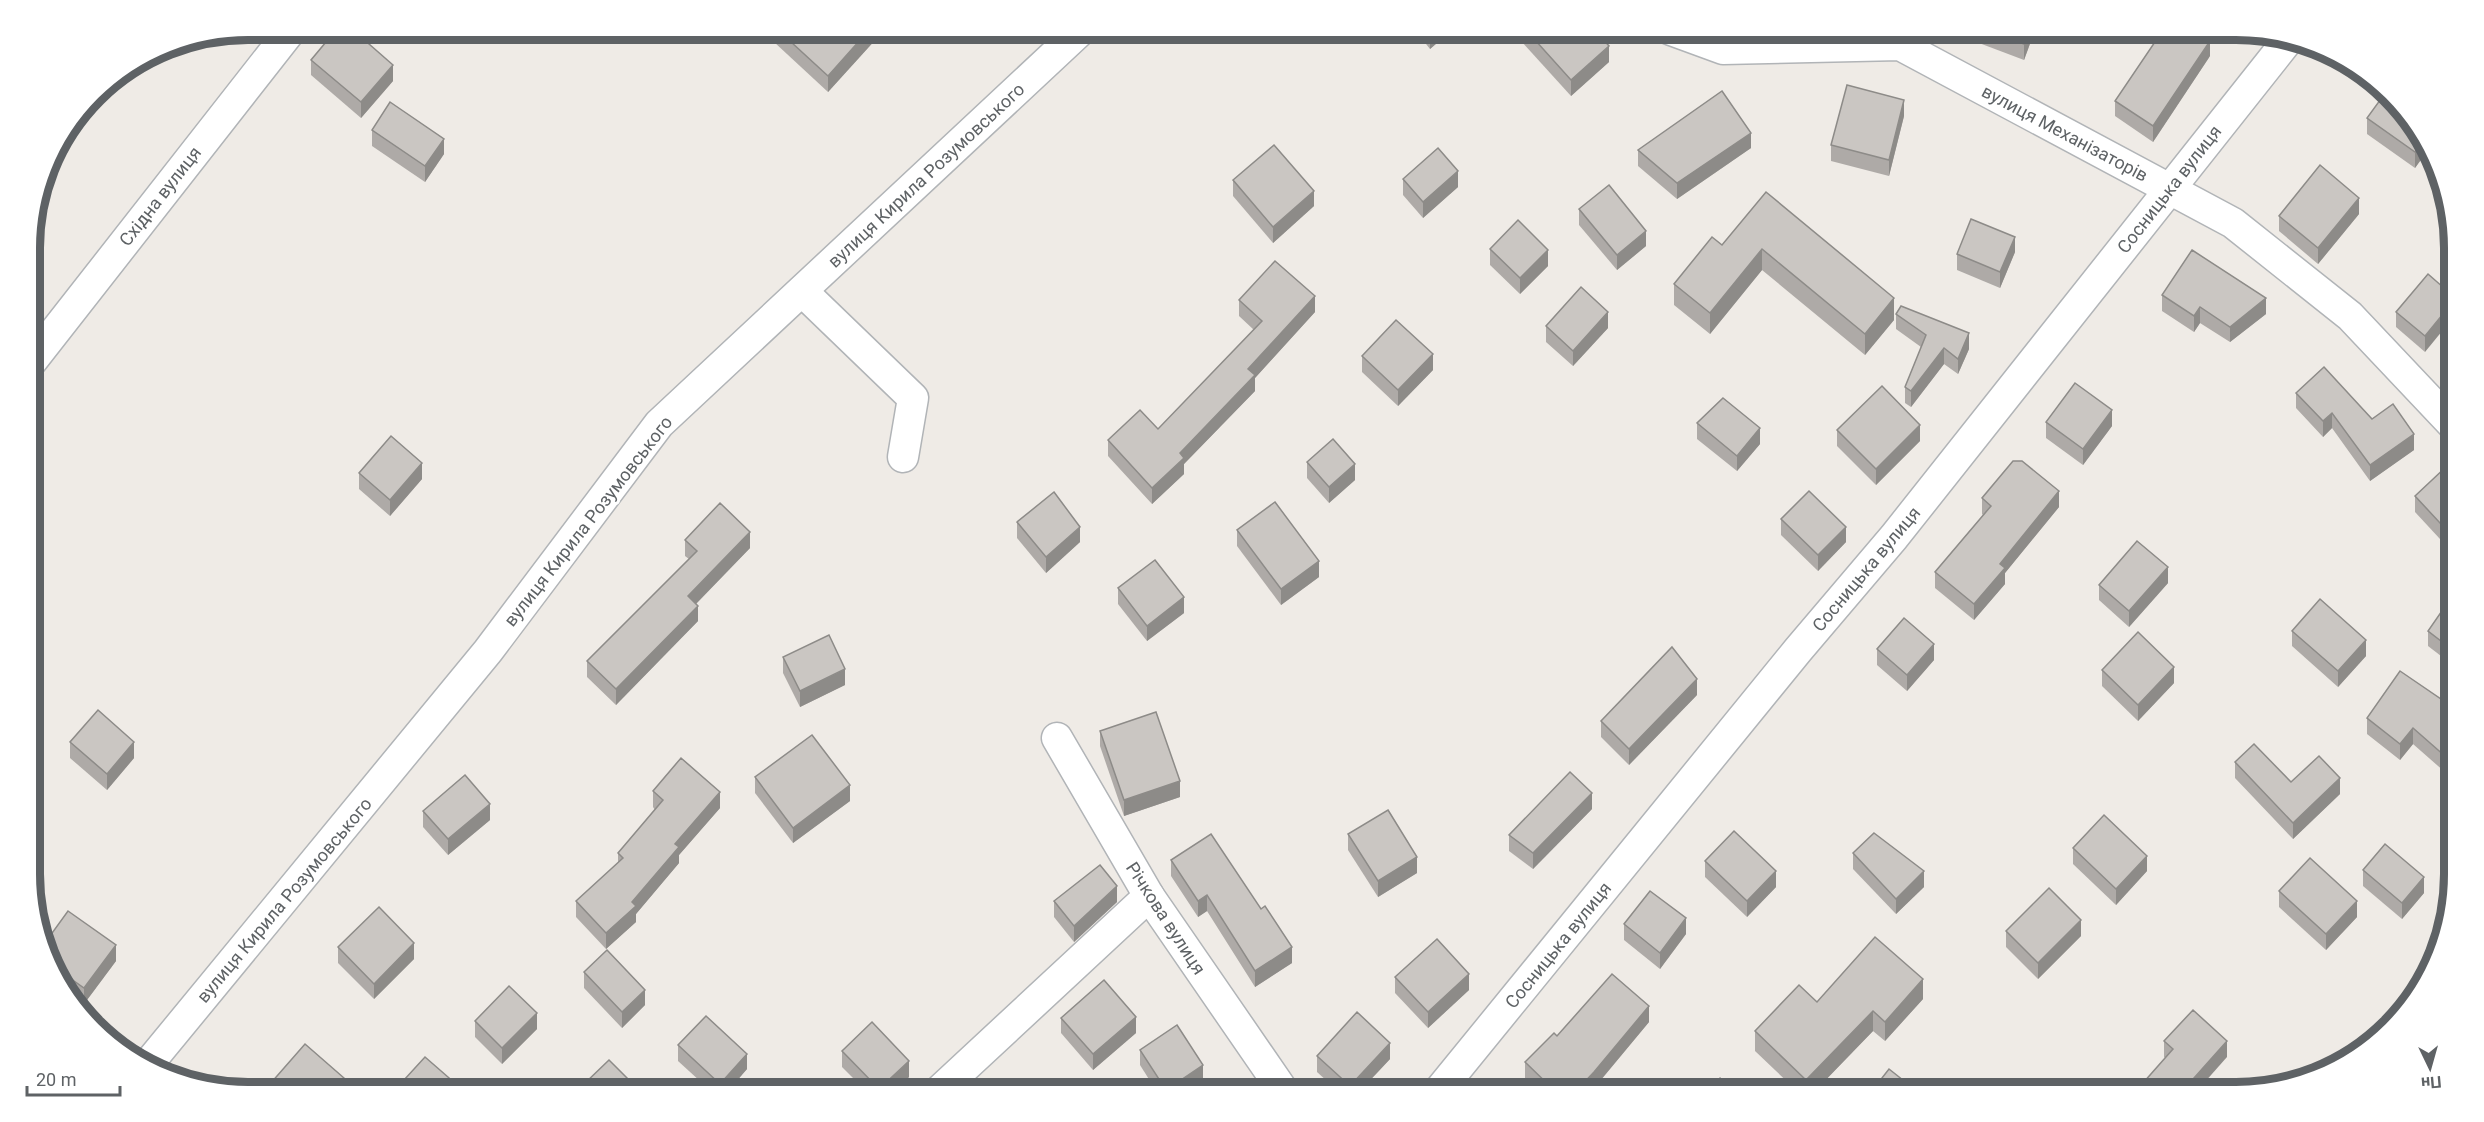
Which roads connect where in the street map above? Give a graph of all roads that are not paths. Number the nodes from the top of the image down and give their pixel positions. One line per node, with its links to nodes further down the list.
1 (1699, 40): 5 (street, вулиця Механізаторів)
2 (282, 41): 7 (street, Східна вулиця)
3 (1070, 41): 6 (street, вулиця Кирила Розумовського)
4 (2283, 47): 5 (street, Сосницька вулиця)
5 (2170, 188): 8 (street, вулиця Механізаторів); 14 (street, Сосницька вулиця)
6 (802, 291): 9 (street); 12 (street, вулиця Кирила Розумовського)
7 (41, 349)
8 (2444, 415)
9 (903, 458)
10 (1057, 738): 11 (street, Річкова вулиця)
11 (1149, 896): 13 (street, Річкова вулиця); 15 (street)
12 (153, 1058)
13 (1277, 1081)
14 (1447, 1081)
15 (949, 1082)

